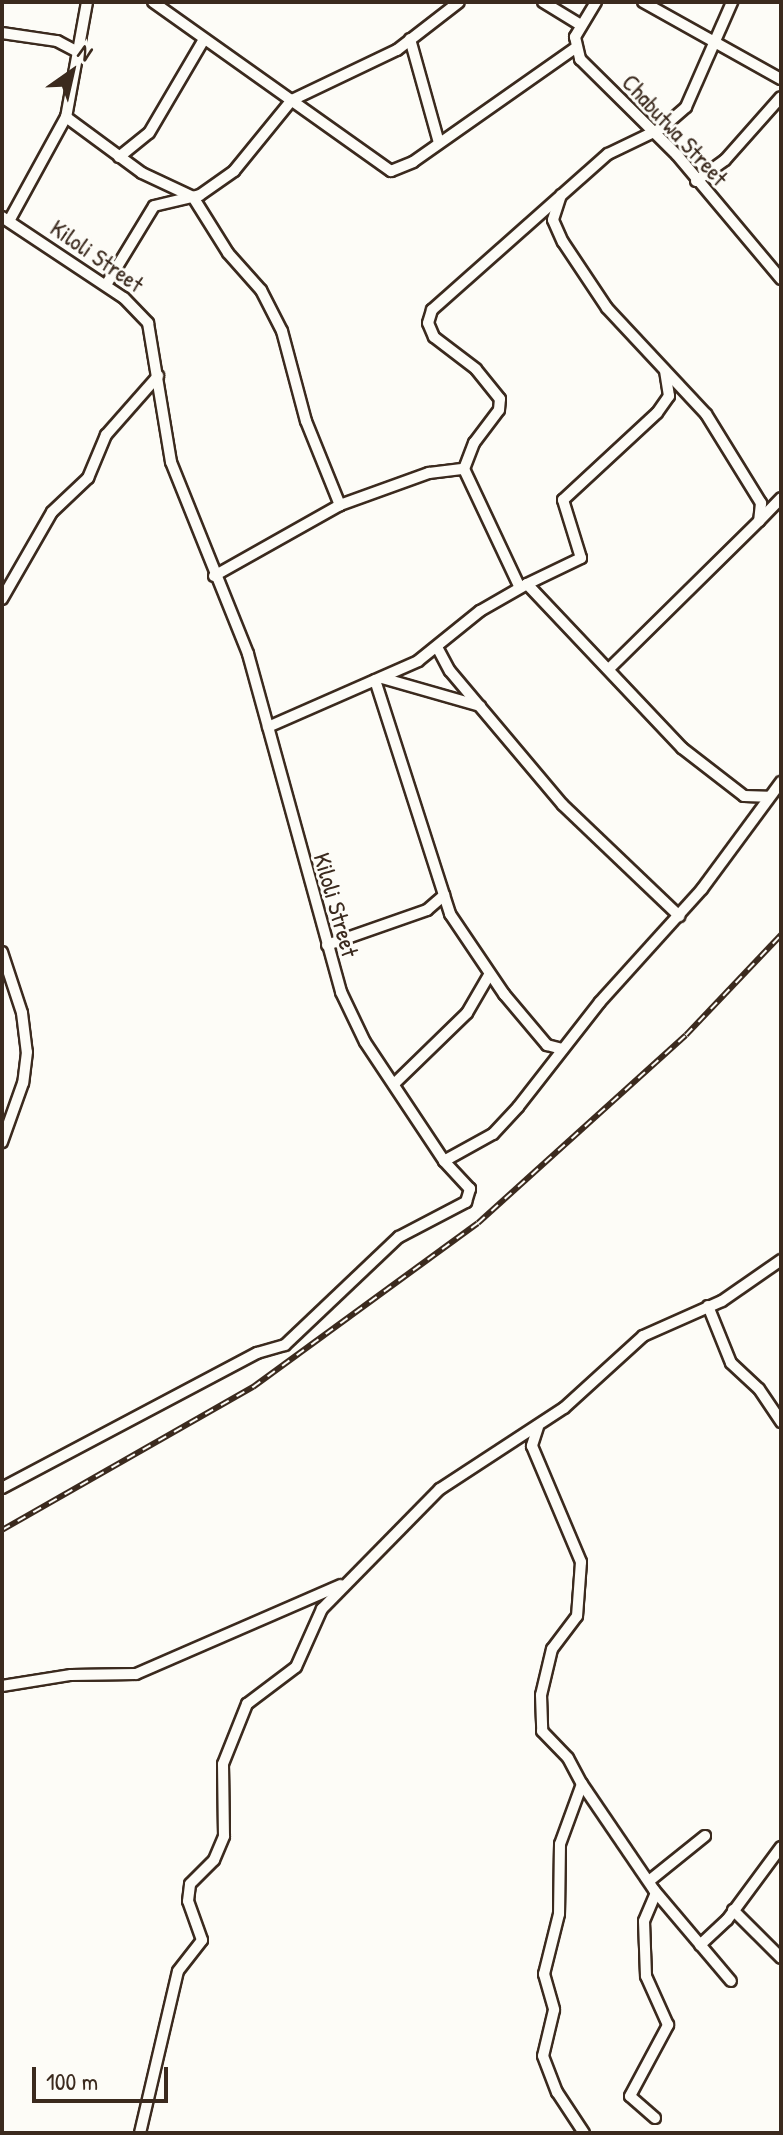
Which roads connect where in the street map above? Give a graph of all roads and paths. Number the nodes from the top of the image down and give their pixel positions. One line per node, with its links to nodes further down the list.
1 (87, 2): 14 (street)
2 (153, 2): 11 (street)
3 (459, 2): 10 (street)
4 (543, 2): 8 (street)
5 (596, 2): 8 (street)
6 (643, 2): 12 (street)
7 (732, 2): 12 (street)
8 (579, 24): 13 (street)
9 (2, 33): 14 (street)
10 (410, 39): 17 (street); 20 (street)
11 (203, 41): 17 (street); 21 (street)
12 (715, 45): 15 (street); 19 (street)
13 (574, 49): 19 (street, Chabutwa Street); 20 (street)
14 (80, 53): 18 (street)
15 (781, 79)
16 (781, 97): 22 (street)
17 (292, 100): 20 (street); 24 (street)
18 (66, 117): 21 (street); 25 (street)
19 (651, 132): 22 (street, Chabutwa Street); 23 (street)
20 (439, 143)
21 (119, 157): 24 (street)
22 (696, 181): 26 (street, Chabutwa Street)
23 (561, 194): 28 (street); 30 (street)
24 (193, 197): 27 (street); 32 (street)
25 (5, 219): 27 (street, Kiloli Street)
26 (781, 279)
27 (106, 285): 29 (street, Kiloli Street)
28 (665, 370): 33 (street); 35 (street)
29 (158, 376): 34 (street, Kiloli Street); 36 (street)
30 (464, 469): 32 (street); 35 (street)
31 (781, 498): 33 (street)
32 (340, 505): 34 (street)
33 (759, 521): 38 (street)
34 (214, 576): 41 (street, Kiloli Street)
35 (523, 585): 37 (street); 38 (street)
36 (2, 599)
37 (437, 647): 39 (street); 40 (street)
38 (611, 667): 43 (street)
39 (379, 679): 40 (street); 41 (street); 44 (street)
40 (481, 706): 45 (street)
41 (268, 727): 46 (street, Kiloli Street)
42 (781, 782): 43 (street)
43 (768, 797): 45 (street)
44 (444, 895): 46 (street); 48 (street)
45 (679, 916): 49 (street)
46 (327, 945): 50 (street, Kiloli Street)
47 (2, 952): 51 (street)
48 (489, 975): 49 (street); 50 (street)
49 (562, 1049): 52 (street)
50 (394, 1084): 52 (street, Kiloli Street)
51 (2, 1142)
52 (444, 1161): 57 (street, Kiloli Street)
53 (781, 1260): 54 (street)
54 (708, 1306): 55 (street); 56 (street)
55 (781, 1422)
56 (539, 1425): 58 (street); 60 (street)
57 (2, 1488)
58 (343, 1584): 59 (street); 71 (street)
59 (2, 1686)
60 (582, 1784): 63 (street); 72 (street)
61 (705, 1836): 63 (street)
62 (781, 1847): 65 (street)
63 (649, 1881): 64 (street)
64 (656, 1893): 66 (street); 70 (street)
65 (733, 1910): 66 (street); 67 (street)
66 (700, 1945): 69 (street)
67 (777, 1945): 68 (street)
68 (781, 1958)
69 (731, 1981)
70 (655, 2118)
71 (140, 2133)
72 (584, 2133)

